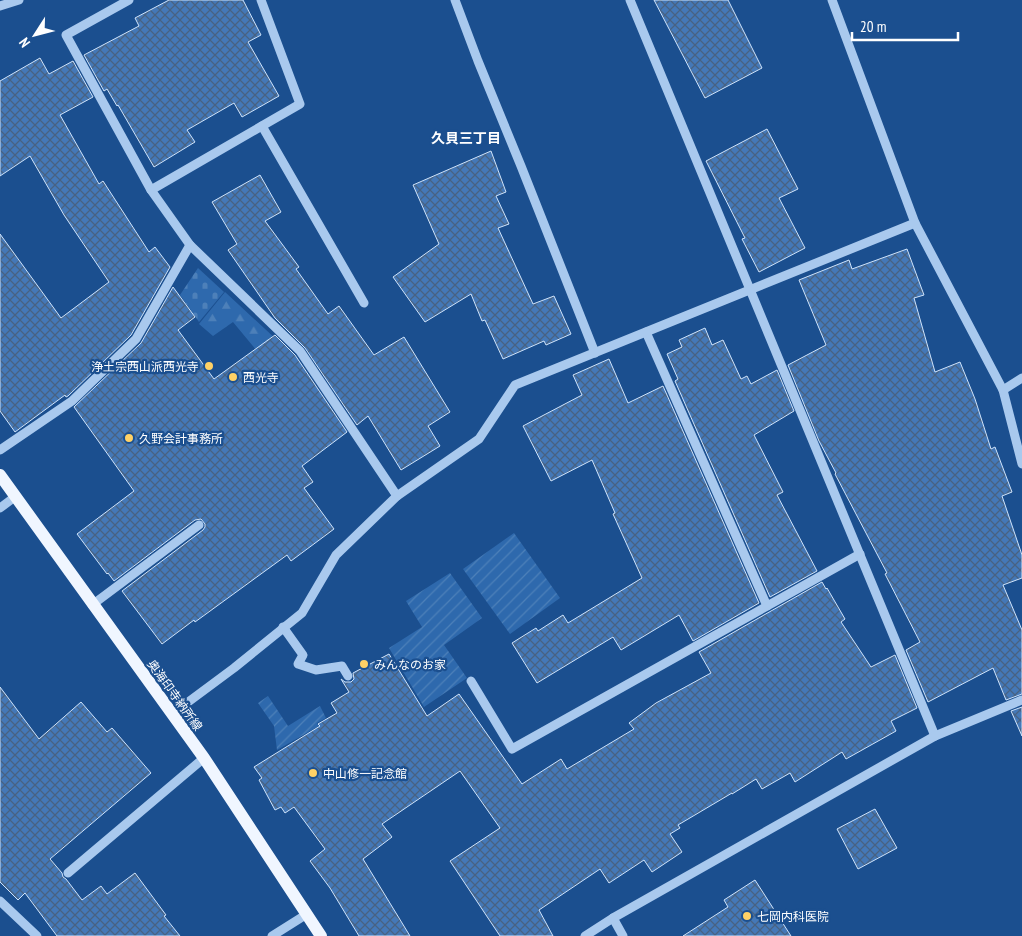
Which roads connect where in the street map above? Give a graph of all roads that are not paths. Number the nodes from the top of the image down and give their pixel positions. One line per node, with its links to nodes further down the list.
1 (19, 0): 7 (street)
2 (129, 0): 9 (street)
3 (260, 0): 8 (street)
4 (455, 0): 15 (street)
5 (630, 0): 12 (street)
6 (832, 0): 10 (street)
7 (0, 6)
8 (262, 126): 9 (street); 13 (street)
9 (151, 190): 11 (street)
10 (915, 223): 12 (street); 17 (street)
11 (190, 245): 18 (street); 22 (street)
12 (750, 290): 14 (street); 25 (street)
13 (364, 303)
14 (646, 332): 15 (street); 27 (street)
15 (595, 353): 22 (street)
16 (1022, 378): 17 (street)
17 (1003, 390): 19 (street)
18 (0, 450)
19 (1022, 464)
20 (0, 475): 21 (main road, 奥海印寺納所線)
21 (16, 496): 23 (street); 26 (main road, 奥海印寺納所線)
22 (397, 496): 28 (street)
23 (0, 508)
24 (199, 525): 26 (street)
25 (860, 554): 27 (street); 33 (street)
26 (92, 605): 32 (main road, 奥海印寺納所線)
27 (766, 606): 30 (street)
28 (283, 627): 29 (street); 32 (street)
29 (348, 676)
30 (471, 681)
31 (1022, 700): 33 (street)
32 (172, 714): 34 (main road, 奥海印寺納所線)
33 (935, 736): 38 (street)
34 (204, 758): 35 (street); 37 (main road, 奥海印寺納所線)
35 (68, 872)
36 (0, 901): 39 (street)
37 (307, 914): 40 (street); 41 (main road, 奥海印寺納所線)
38 (613, 918): 42 (street); 43 (street)
39 (37, 936)
40 (272, 936)
41 (321, 936)
42 (585, 936)
43 (624, 936)

